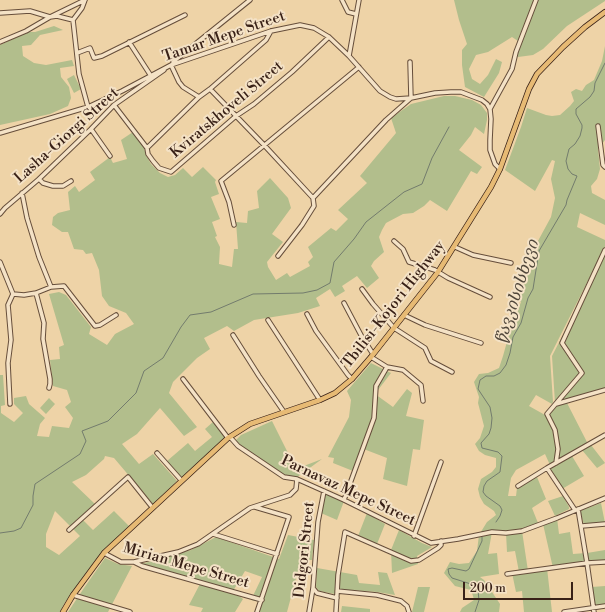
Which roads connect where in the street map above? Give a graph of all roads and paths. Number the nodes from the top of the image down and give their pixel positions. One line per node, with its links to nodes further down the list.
1 (85, 0): 10 (street); 11 (street)
2 (250, 0): 19 (street)
3 (342, 0): 8 (street)
4 (358, 0): 8 (street)
5 (536, 0): 27 (street)
6 (605, 12): 36 (main road, Tbilisi-Kojori Highway)
7 (0, 13): 10 (street)
8 (356, 14): 17 (street)
9 (185, 15): 15 (street)
10 (50, 17): 11 (street); 14 (street)
11 (73, 20): 16 (street)
12 (271, 31): 13 (street, Tamar Mepe Street); 19 (street, Tamar Mepe Street); 22 (street)
13 (329, 37): 17 (street, Tamar Mepe Street); 28 (street, Kviratskhoveli Street)
14 (0, 42)
15 (129, 42): 16 (street); 21 (street)
16 (77, 53): 26 (street)
17 (349, 56): 20 (street, Tamar Mepe Street)
18 (410, 62): 24 (street)
19 (171, 65): 21 (street, Tamar Mepe Street); 23 (street); 25 (street, Lasha-Giorgi Street)
20 (359, 67): 24 (street, Tamar Mepe Street); 32 (street)
21 (151, 76): 26 (street, Tamar Mepe Street)
22 (210, 89): 23 (street); 28 (street)
23 (200, 96): 33 (street)
24 (411, 98): 27 (street, Tamar Mepe Street); 40 (street)
25 (114, 105): 30 (street, Lasha-Giorgi Street); 33 (street, Kviratskhoveli Street)
26 (88, 107): 31 (street, Tamar Mepe Street)
27 (490, 109): 36 (street)
28 (236, 116): 32 (street); 33 (street, Kviratskhoveli Street)
29 (598, 126): 35 (street)
30 (91, 129): 34 (street); 37 (street, Lasha-Giorgi Street)
31 (0, 133)
32 (264, 145): 40 (street); 43 (street)
33 (147, 148)
34 (110, 156)
35 (605, 167)
36 (500, 169): 45 (main road, Tbilisi-Kojori Highway)
37 (39, 179): 38 (street); 39 (street, Lasha-Giorgi Street)
38 (71, 181)
39 (22, 193): 41 (street, Lasha-Giorgi Street); 51 (street)
40 (312, 198): 47 (street)
41 (2, 208): 42 (street, Lasha-Giorgi Street)
42 (0, 214)
43 (234, 225)
44 (394, 241): 50 (street)
45 (455, 247): 49 (street); 50 (main road, Tbilisi-Kojori Highway)
46 (605, 250): 74 (street)
47 (278, 256)
48 (0, 262): 54 (street)
49 (510, 263)
50 (438, 272): 55 (street); 59 (main road, Tbilisi-Kojori Highway)
51 (52, 287): 53 (street); 58 (street)
52 (362, 289): 61 (street)
53 (36, 293): 54 (street); 69 (street)
54 (13, 294): 73 (street)
55 (490, 297)
56 (344, 303): 64 (street)
57 (307, 314): 67 (street)
58 (116, 315)
59 (404, 316): 61 (main road, Tbilisi-Kojori Highway); 63 (street)
60 (268, 320): 71 (street)
61 (394, 328): 64 (main road, Tbilisi-Kojori Highway); 66 (street)
62 (233, 335): 75 (street)
63 (481, 343)
64 (372, 356): 65 (street); 67 (main road, Tbilisi-Kojori Highway)
65 (387, 367): 72 (street); 87 (street)
66 (452, 372)
67 (352, 378): 71 (main road, Tbilisi-Kojori Highway)
68 (183, 379): 77 (street, Parnavaz Mepe Street)
69 (49, 388)
70 (605, 390): 74 (street)
71 (320, 400): 75 (main road, Tbilisi-Kojori Highway)
72 (423, 401)
73 (10, 404)
74 (555, 404): 80 (street)
75 (284, 412): 77 (main road, Tbilisi-Kojori Highway)
76 (605, 435): 80 (street)
77 (229, 437): 82 (street, Parnavaz Mepe Street); 83 (main road, Tbilisi-Kojori Highway)
78 (157, 453): 83 (street)
79 (441, 462): 95 (street)
80 (556, 463): 81 (street)
81 (547, 468): 84 (street); 90 (street)
82 (297, 479): 85 (street, Parnavaz Mepe Street); 88 (street)
83 (181, 480): 89 (main road, Tbilisi-Kojori Highway)
84 (518, 486)
85 (324, 491): 87 (street, Parnavaz Mepe Street); 103 (street, Didgori Street)
86 (605, 498): 90 (street)
87 (344, 500): 95 (street, Parnavaz Mepe Street)
88 (255, 506): 94 (street); 98 (street)
89 (152, 507): 93 (street); 97 (main road, Tbilisi-Kojori Highway)
90 (577, 510): 92 (street); 96 (street)
91 (605, 524): 92 (street)
92 (582, 526): 101 (street)
93 (69, 530)
94 (213, 534): 98 (street); 99 (street)
95 (414, 536): 96 (street, Parnavaz Mepe Street)
96 (441, 542): 104 (street)
97 (104, 553): 99 (street, Mirian Mepe Street); 105 (main road, Tbilisi-Kojori Highway)
98 (278, 554): 107 (street)
99 (134, 562): 107 (street, Mirian Mepe Street)
100 (605, 562): 101 (street)
101 (587, 563): 102 (street); 109 (street)
102 (507, 574)
103 (313, 588): 106 (street); 113 (street, Didgori Street)
104 (337, 590): 106 (street); 115 (street)
105 (73, 595): 110 (main road, Tbilisi-Kojori Highway); 111 (street)
106 (337, 598): 114 (street)
107 (262, 600): 112 (street)
108 (605, 606): 109 (street)
109 (594, 610): 116 (street)
110 (63, 612)
111 (130, 612)
112 (257, 612)
113 (309, 612)
114 (336, 612)
115 (409, 612)
116 (564, 612)

